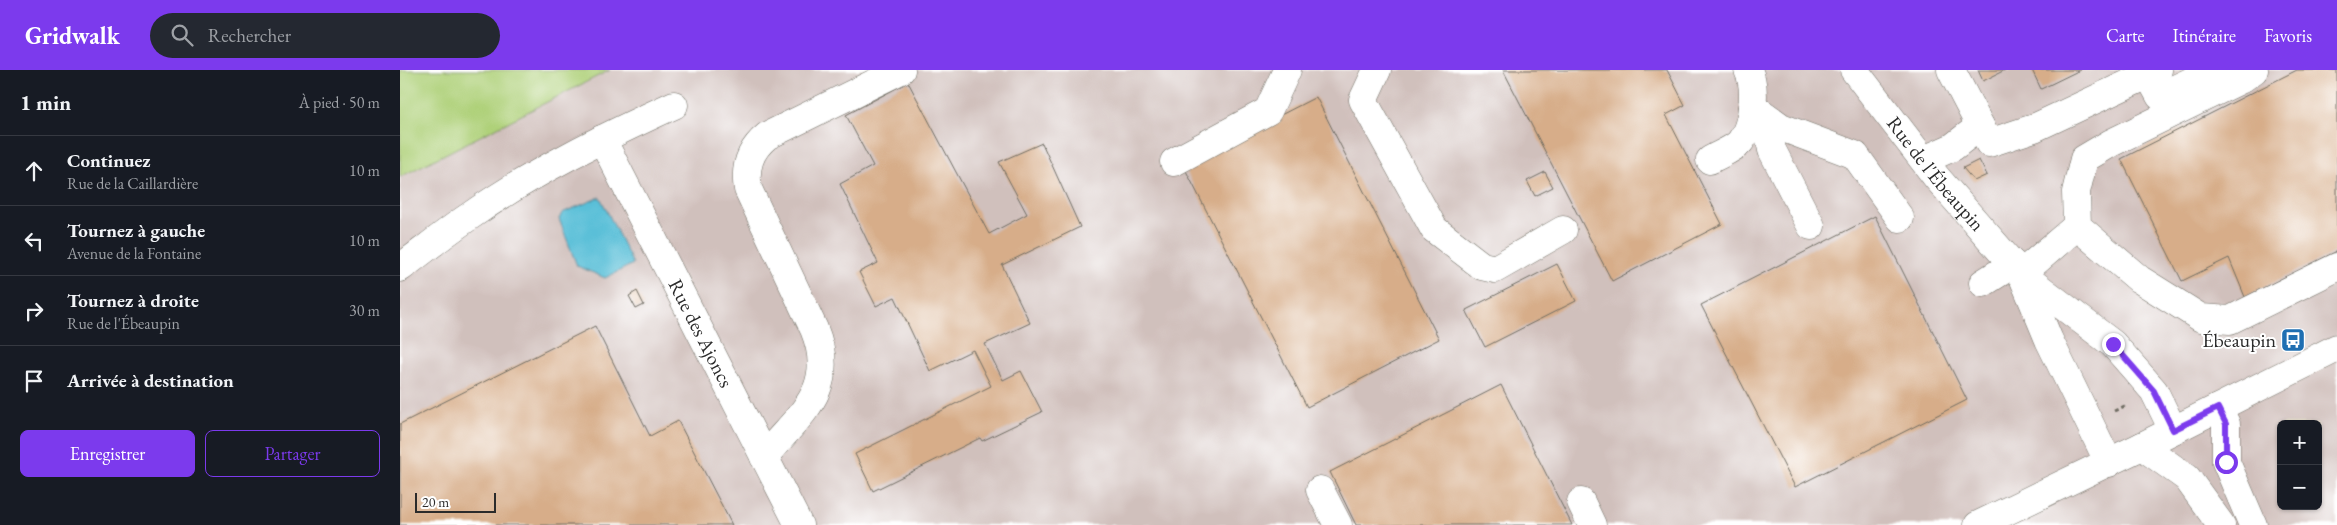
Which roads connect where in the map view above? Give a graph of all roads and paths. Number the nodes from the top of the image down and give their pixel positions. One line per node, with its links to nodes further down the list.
1 (902, 70): 31 (street)
2 (1287, 70): 16 (street)
3 (1377, 70): 20 (street)
4 (1748, 70): 11 (street)
5 (1854, 70): 15 (street, Rue de l'Ébeaupin)
6 (1951, 70): 12 (street)
7 (2215, 70): 8 (street)
8 (2153, 72): 12 (street)
9 (2247, 72): 19 (street)
10 (674, 106): 13 (street)
11 (1759, 111): 14 (street); 17 (street); 18 (street)
12 (1980, 126): 15 (street)
13 (602, 139): 22 (street); 31 (street, Rue des Ajoncs)
14 (1710, 160)
15 (1924, 160): 23 (street, Rue de l'Ébeaupin)
16 (1174, 162)
17 (1900, 218)
18 (1811, 226)
19 (2077, 226): 21 (street); 23 (street)
20 (1563, 230)
21 (2337, 266)
22 (400, 268)
23 (2017, 269): 24 (street); 29 (street, Rue de l'Ébeaupin); 32 (street, Rue de l'Ébeaupin)
24 (1983, 283)
25 (2337, 348): 27 (street)
26 (2127, 405): 28 (path)
27 (2218, 408): 29 (street); 38 (street)
28 (2109, 413)
29 (2173, 430): 30 (street)
30 (2142, 446): 32 (street); 37 (street)
31 (764, 457): 34 (street, Rue des Ajoncs)
32 (2109, 463): 36 (street)
33 (1320, 490): 35 (street)
34 (799, 525)
35 (1338, 525)
36 (1978, 525)
37 (2221, 525)
38 (2253, 525)

